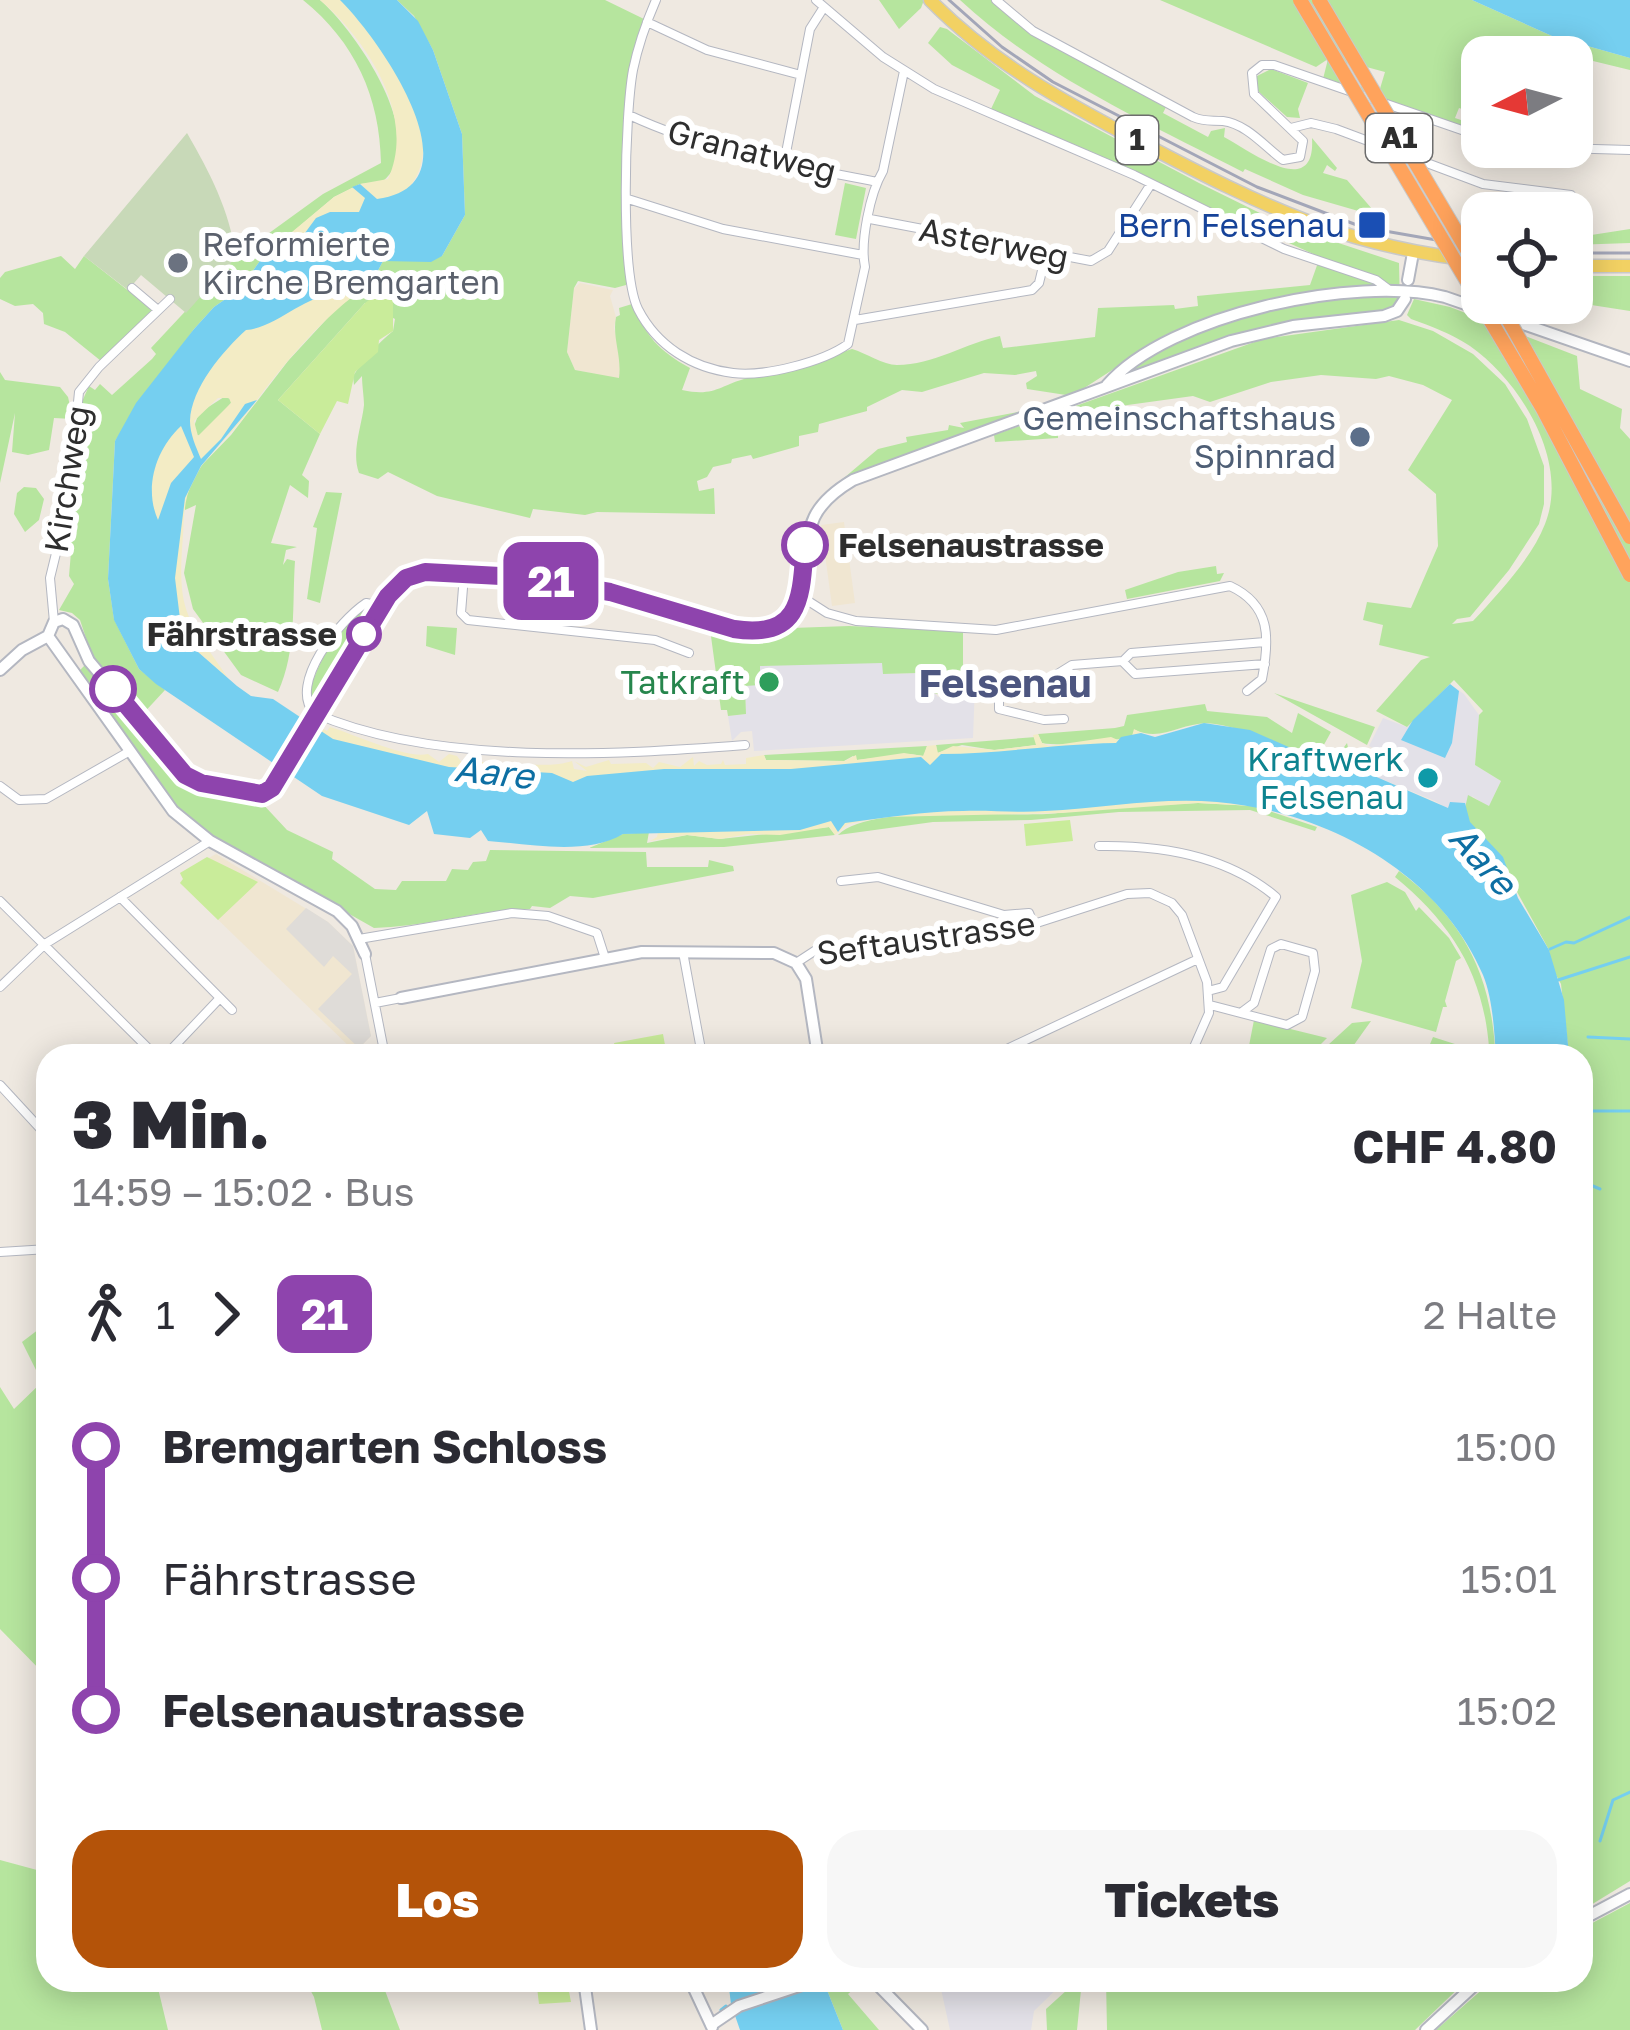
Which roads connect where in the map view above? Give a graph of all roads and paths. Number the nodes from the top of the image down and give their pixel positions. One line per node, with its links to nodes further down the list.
1 (656, 0): 7 (street)
2 (930, 0): 22 (main road, 1)
3 (996, 0): 11 (street)
4 (1300, 0): 40 (highway, A1, bridge)
5 (1319, 0): 21 (highway, A1, bridge)
6 (820, 3): 8 (street); 9 (street)
7 (647, 22): 9 (street); 10 (street)
8 (904, 71): 16 (street); 17 (street)
9 (801, 75): 15 (street)
10 (629, 115): 15 (street, Granatweg); 19 (street)
11 (1292, 128): 12 (street); 18 (street)
12 (1461, 130)
13 (1593, 149): 14 (street)
14 (1630, 150)
15 (784, 163): 16 (street, Granatweg)
16 (877, 182): 20 (street)
17 (1151, 184): 24 (street, Asterweg); 30 (street)
18 (1553, 192)
19 (628, 199): 23 (street); 34 (street)
20 (870, 219): 23 (street); 24 (street, Asterweg)
21 (1461, 239)
22 (1413, 253): 25 (main road, 1); 28 (street)
23 (863, 254): 34 (street)
24 (1046, 254): 34 (street)
25 (1461, 259)
26 (1593, 266): 27 (main road)
27 (1630, 266)
28 (1408, 280)
29 (132, 288): 33 (street)
30 (1389, 290): 36 (street); 37 (street)
31 (1405, 298): 37 (street)
32 (170, 299): 33 (street, Kirchweg)
33 (158, 310): 43 (street, Kirchweg)
34 (855, 320)
35 (1511, 324): 38 (highway, bridge)
36 (1630, 362)
37 (1104, 388): 41 (street)
38 (1630, 537)
39 (464, 574): 41 (street); 42 (street); 46 (street)
40 (1630, 574)
41 (803, 591): 45 (street)
42 (382, 606): 43 (street, bridge); 54 (street)
43 (54, 622): 44 (street)
44 (48, 636): 49 (street); 55 (street)
45 (1265, 642): 47 (street); 48 (street)
46 (689, 653)
47 (1123, 661): 48 (street); 50 (street)
48 (1265, 664): 51 (street)
49 (0, 670)
50 (1043, 683)
51 (1247, 691)
52 (999, 699): 53 (street)
53 (1064, 719)
54 (745, 745)
55 (130, 751): 56 (street); 57 (street)
56 (0, 786)
57 (210, 841): 60 (street); 63 (street)
58 (1099, 846): 71 (street)
59 (841, 880): 62 (street)
60 (120, 897): 64 (street); 72 (street)
61 (0, 901): 64 (street)
62 (1034, 925): 68 (street, Seftaustrasse); 69 (street, Seftaustrasse)
63 (359, 939): 66 (street); 67 (street)
64 (45, 944): 70 (street); 78 (street)
65 (682, 950): 67 (street); 69 (street); 81 (street)
66 (365, 954): 74 (street)
67 (605, 958): 73 (street)
68 (1198, 959): 71 (street, Seftaustrasse); 83 (street)
69 (796, 963): 82 (street)
70 (0, 987)
71 (1208, 991): 75 (street, Seftaustrasse)
72 (220, 998): 76 (street); 79 (street)
73 (401, 998): 74 (street)
74 (375, 1003): 80 (street)
75 (1210, 1005): 77 (street); 84 (street)
76 (232, 1010)
77 (1242, 1012): 77 (street)
78 (148, 1044)
79 (172, 1044)
80 (384, 1044)
81 (699, 1044)
82 (817, 1044)
83 (1020, 1044)
84 (1196, 1044)
85 (0, 1085): 86 (street)
86 (36, 1124)
87 (36, 1250): 88 (street)
88 (0, 1252)
89 (1630, 1894): 90 (street)
90 (1593, 1914)
91 (586, 1992): 97 (street)
92 (698, 1992): 96 (street)
93 (781, 1992): 96 (street)
94 (885, 1992): 98 (street)
95 (1467, 1992): 99 (street)
96 (715, 2024)
97 (591, 2030)
98 (922, 2030)
99 (1426, 2030)

